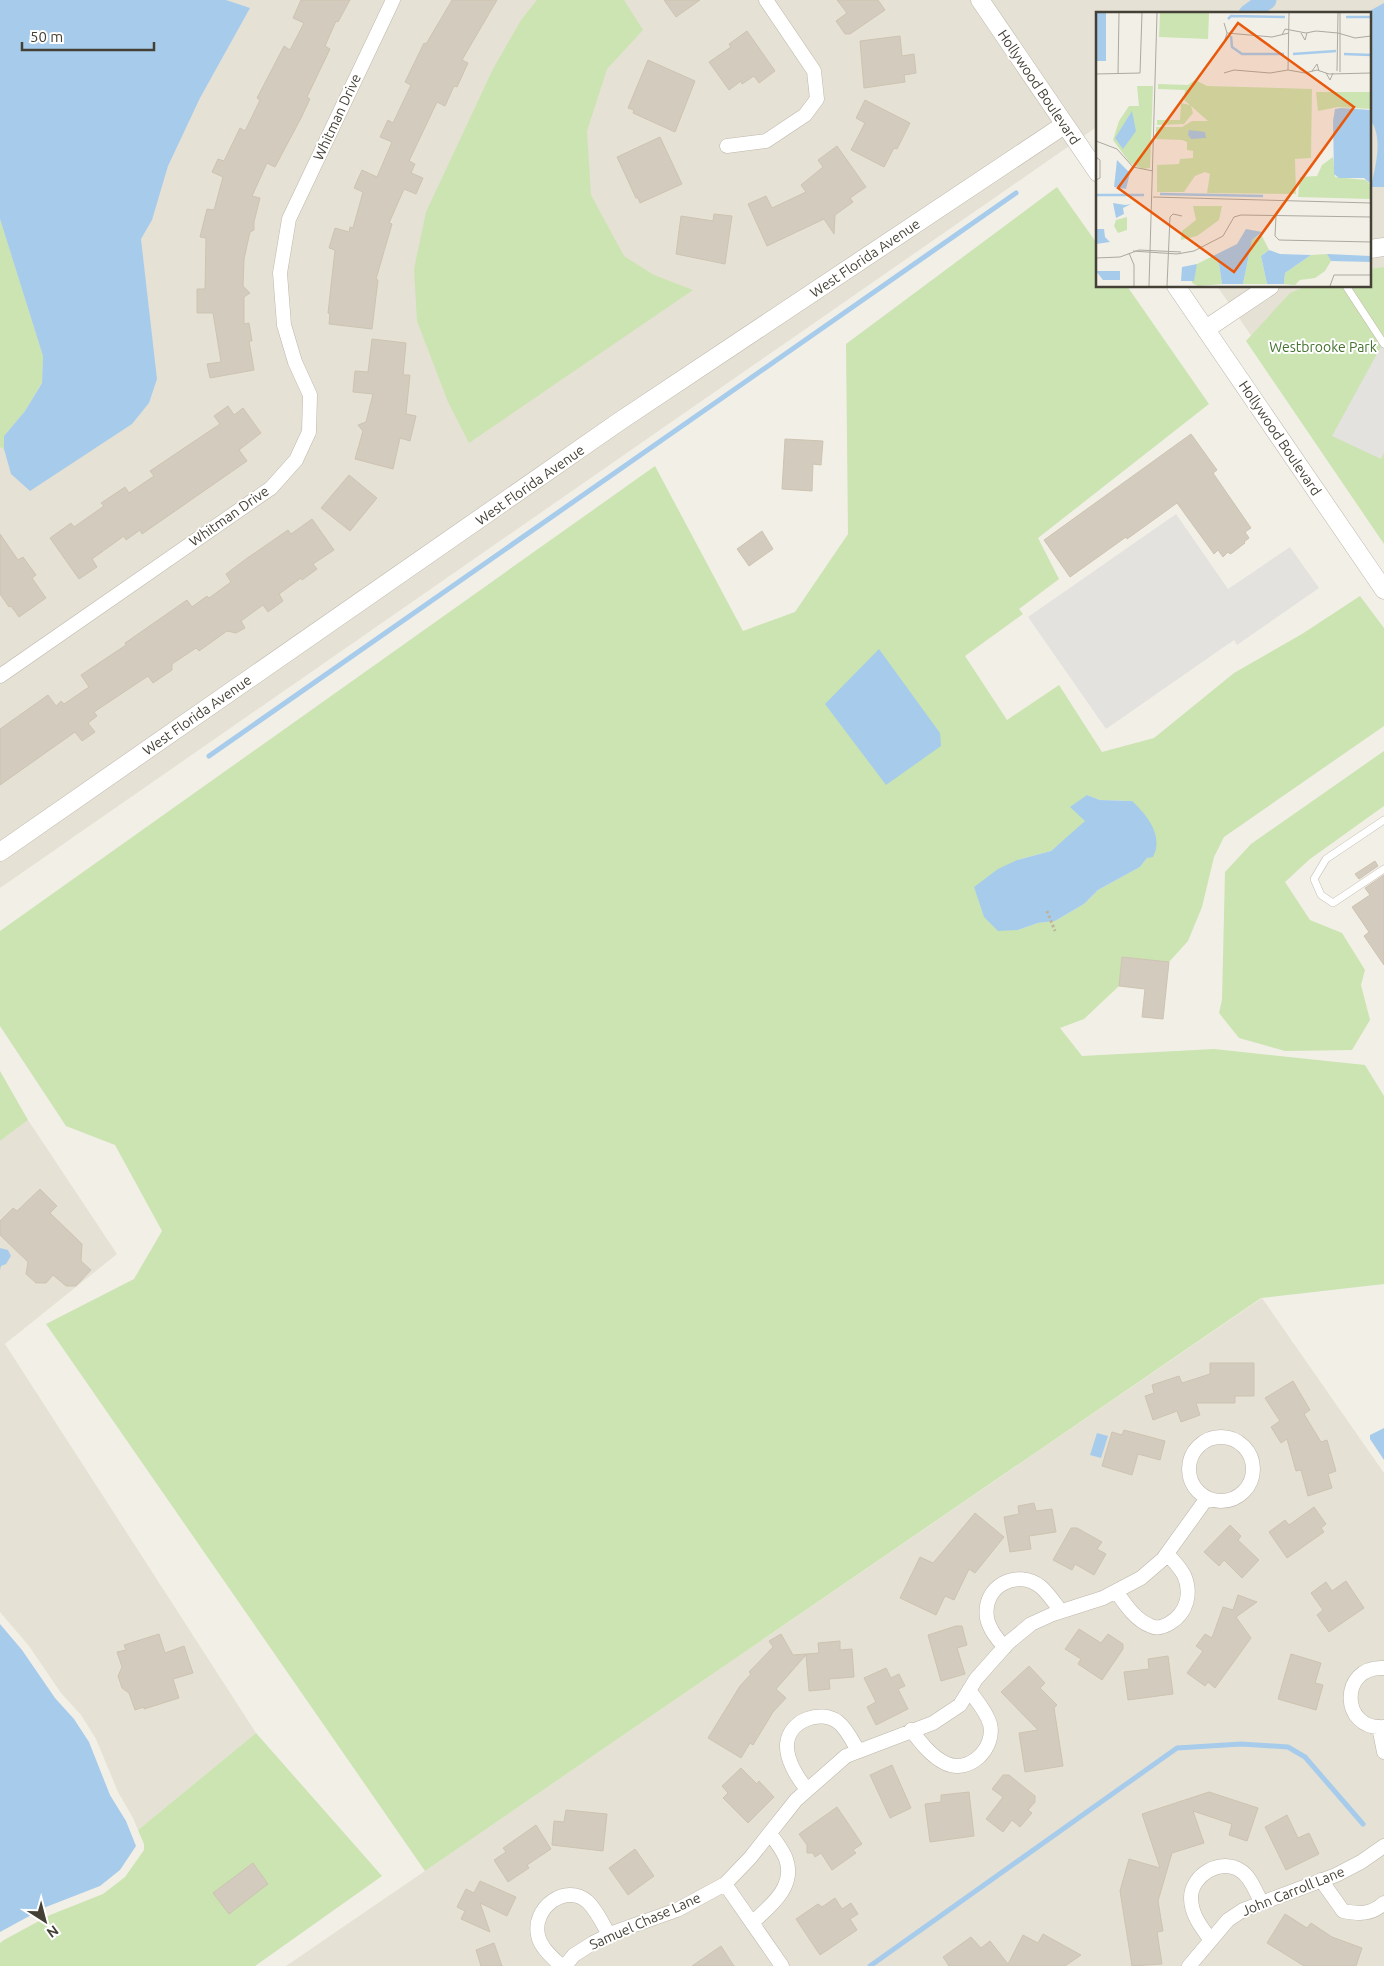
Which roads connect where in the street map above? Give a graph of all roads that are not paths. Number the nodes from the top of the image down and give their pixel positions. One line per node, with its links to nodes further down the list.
1 (393, 0): 13 (street, Whitman Drive)
2 (766, 0): 5 (street)
3 (980, 0): 4 (street, Hollywood Boulevard)
4 (1064, 125): 6 (street, Hollywood Boulevard); 15 (street, West Florida Avenue)
5 (727, 146)
6 (1096, 170)
7 (1177, 288): 10 (street, Hollywood Boulevard)
8 (1267, 288): 10 (street)
9 (1347, 288): 11 (lane)
10 (1206, 329): 12 (street, Hollywood Boulevard)
11 (1384, 344)
12 (1384, 590)
13 (0, 676)
14 (1384, 820): 16 (lane)
15 (0, 852)
16 (1384, 869)
17 (1207, 1498): 17 (street); 18 (street, Samuel Chase Lane)
18 (1167, 1554): 19 (street, Samuel Chase Lane); 19 (street)
19 (1116, 1591): 20 (street, Samuel Chase Lane)
20 (1061, 1612): 21 (street, Samuel Chase Lane); 21 (street)
21 (1005, 1647): 23 (street, Samuel Chase Lane)
22 (1384, 1668): 24 (street)
23 (969, 1690): 25 (street, Samuel Chase Lane); 25 (street)
24 (1382, 1727): 27 (street)
25 (911, 1730): 26 (street, Samuel Chase Lane)
26 (858, 1751): 28 (street, Samuel Chase Lane); 28 (street)
27 (1384, 1752)
28 (807, 1789): 29 (street, Samuel Chase Lane)
29 (770, 1833): 32 (street, Samuel Chase Lane); 35 (street)
30 (1382, 1852): 31 (street, John Carroll Lane)
31 (1320, 1880): 33 (street, John Carroll Lane); 34 (street)
32 (725, 1884): 35 (street); 36 (street, Samuel Chase Lane)
33 (1262, 1903): 37 (street, John Carroll Lane); 37 (street)
34 (1384, 1903)
35 (752, 1923): 39 (street)
36 (609, 1935): 38 (street, Samuel Chase Lane); 38 (street)
37 (1210, 1939): 40 (street, John Carroll Lane)
38 (563, 1966)
39 (782, 1966)
40 (1189, 1966)

